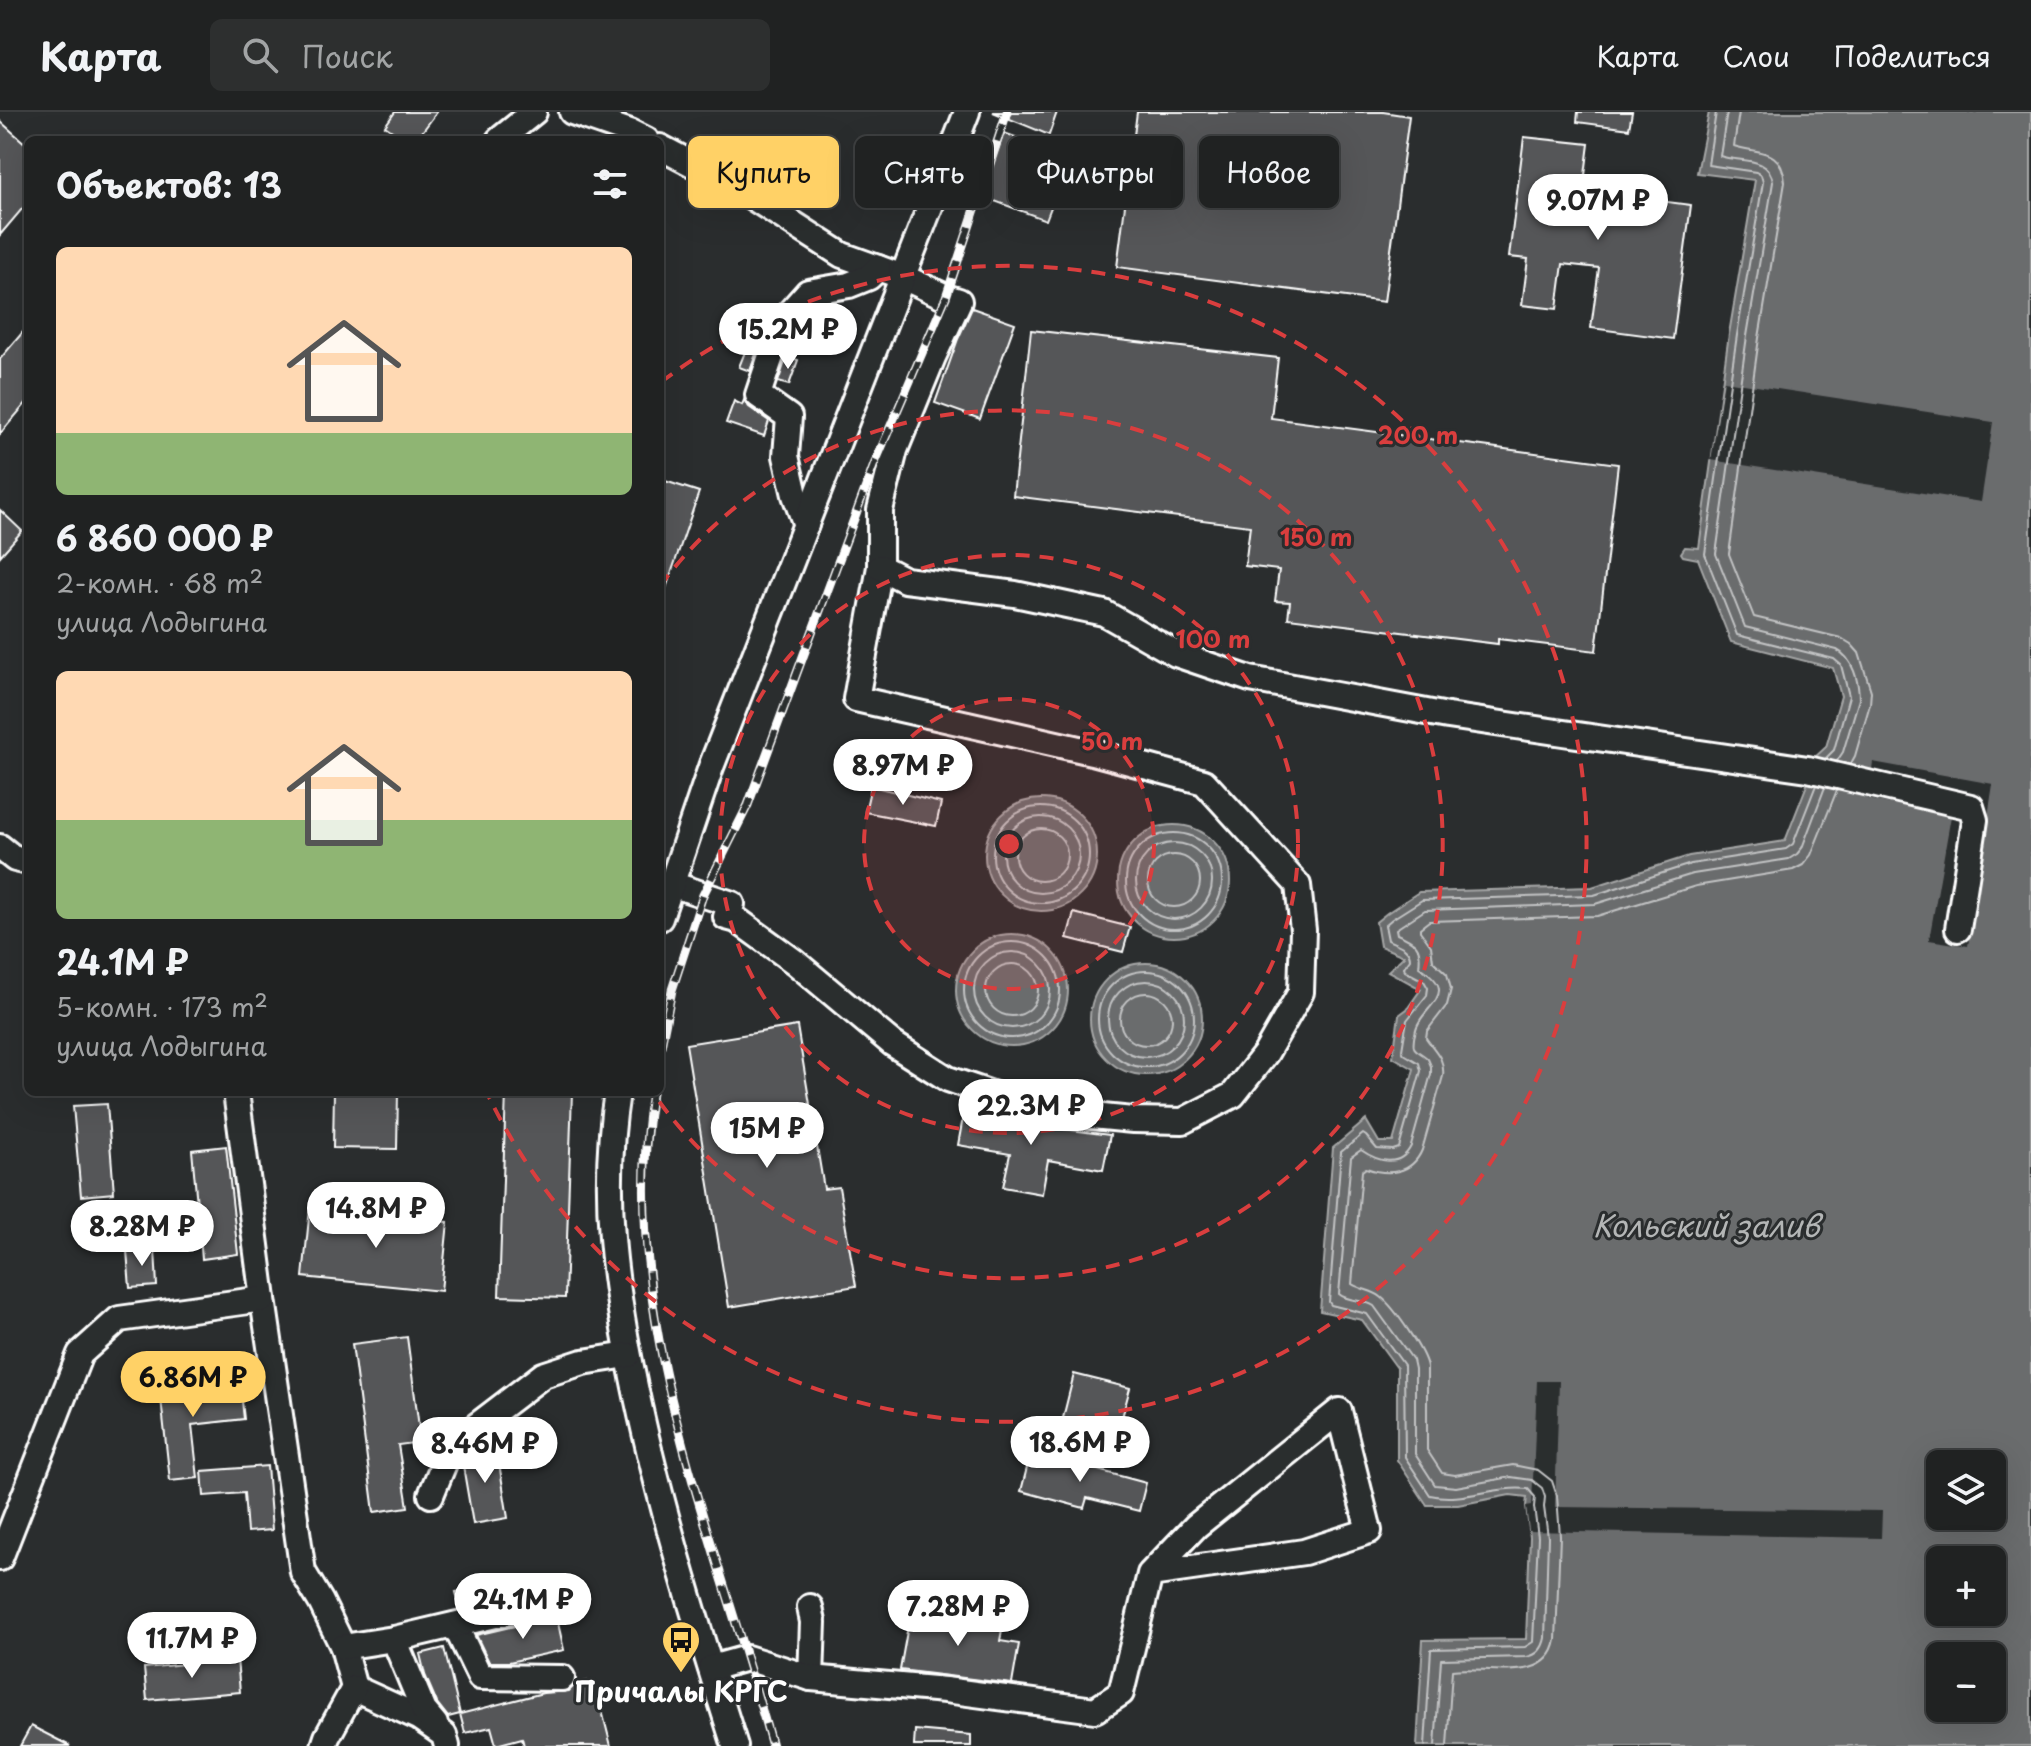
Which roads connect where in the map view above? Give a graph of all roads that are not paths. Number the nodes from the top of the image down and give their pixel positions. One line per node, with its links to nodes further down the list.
1 (534, 112): 4 (street)
2 (572, 112): 5 (street)
3 (967, 112): 8 (street)
4 (504, 136)
5 (638, 136)
6 (664, 149): 7 (street)
7 (878, 268): 8 (street); 9 (street)
8 (903, 277): 9 (street); 10 (street)
9 (806, 525): 13 (street)
10 (880, 567): 13 (street); 14 (street)
11 (0, 847): 12 (street)
12 (24, 861)
13 (665, 884)
14 (1958, 929)
15 (237, 1096): 17 (street)
16 (616, 1096): 18 (street)
17 (263, 1299): 20 (street); 26 (street)
18 (628, 1355): 19 (street); 27 (street)
19 (431, 1495)
20 (0, 1558)
21 (1150, 1574): 21 (street); 29 (street)
22 (538, 1605): 24 (street)
23 (810, 1607): 29 (street)
24 (455, 1625): 25 (street); 28 (street)
25 (394, 1639): 26 (street); 31 (street)
26 (343, 1647): 30 (street)
27 (711, 1668): 29 (street); 33 (street)
28 (562, 1678)
29 (811, 1678)
30 (354, 1688): 31 (street); 32 (street)
31 (447, 1742)
32 (324, 1746)
33 (735, 1746)

